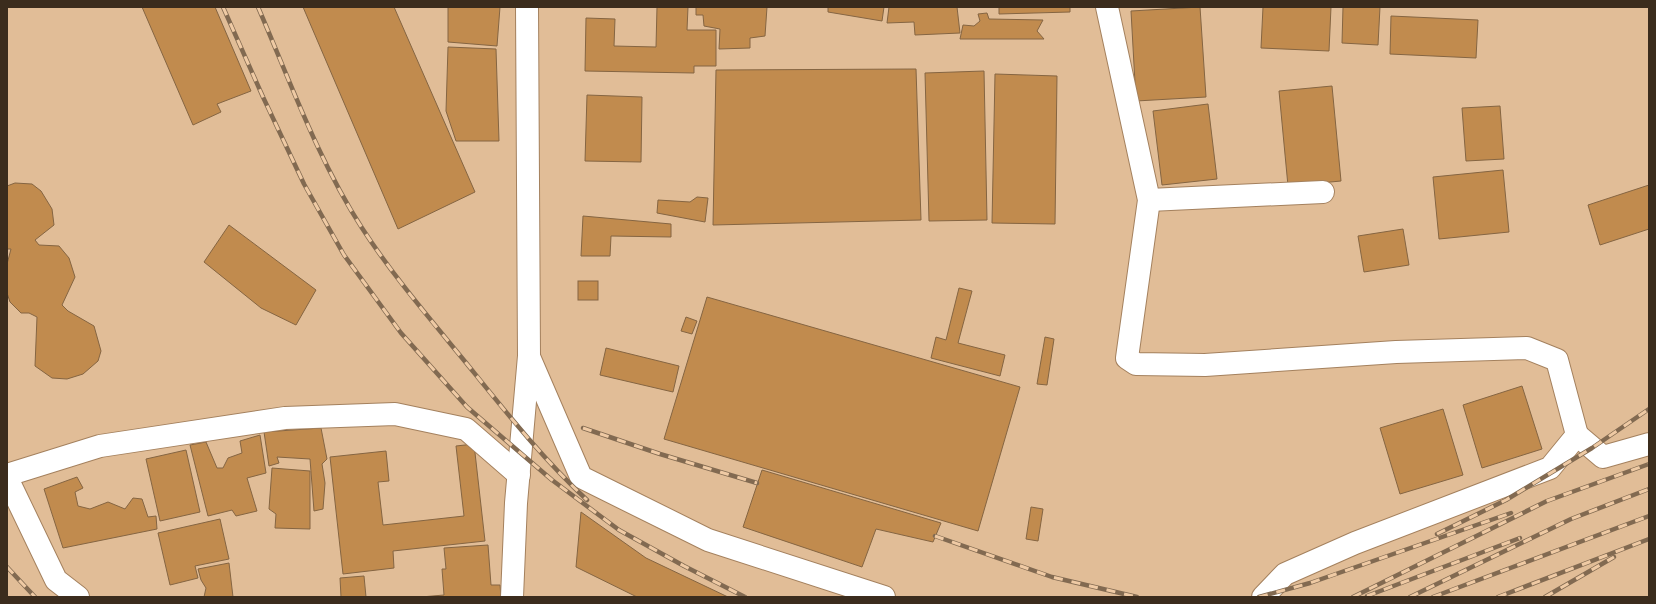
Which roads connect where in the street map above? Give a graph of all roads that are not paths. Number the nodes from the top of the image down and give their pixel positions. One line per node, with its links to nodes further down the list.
1 (527, 7): 5 (street)
2 (1107, 7): 4 (street)
3 (1322, 192): 4 (street)
4 (1149, 200): 6 (street)
5 (528, 356): 9 (street); 13 (street)
6 (1576, 435): 7 (street); 14 (street)
7 (1649, 444)
8 (7, 475): 9 (street)
9 (519, 475): 12 (street)
10 (7, 478): 11 (street)
11 (78, 597)
12 (512, 597)
13 (884, 597)
14 (1263, 597)

